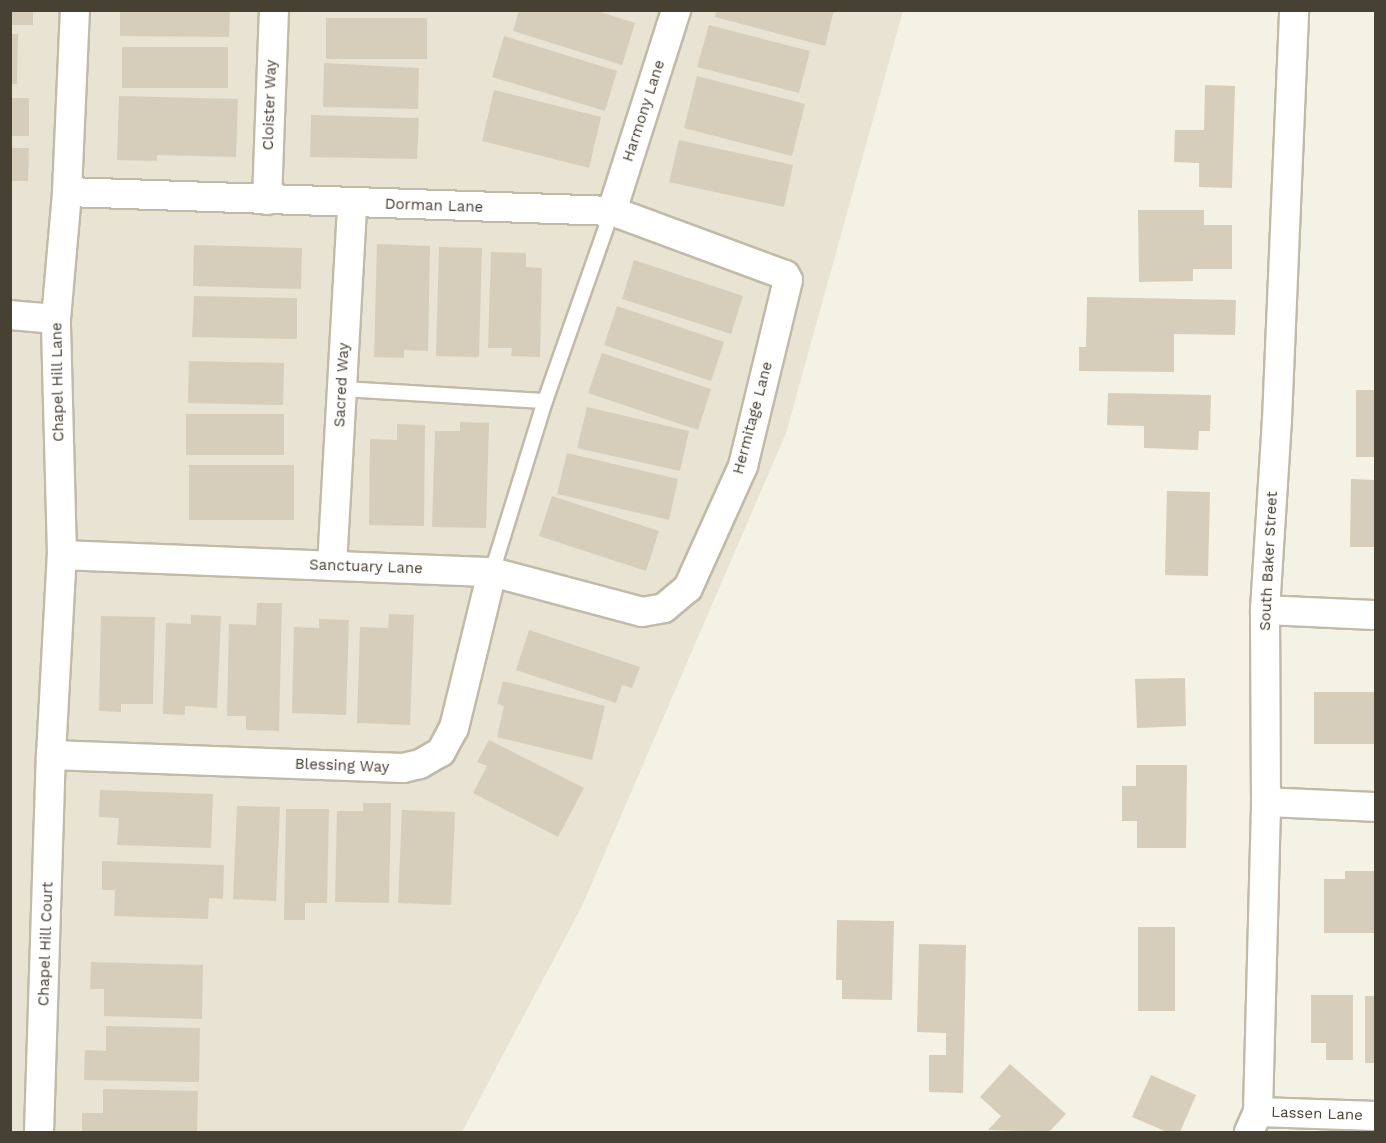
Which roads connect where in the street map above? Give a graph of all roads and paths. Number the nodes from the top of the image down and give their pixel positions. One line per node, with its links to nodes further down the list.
1 (75, 10): 5 (street, Chapel Hill Lane)
2 (274, 10): 6 (street, Cloister Way)
3 (676, 10): 8 (street, Harmony Lane)
4 (1294, 10): 18 (street, South Baker Street)
5 (67, 192): 6 (street, Dorman Lane); 11 (street, Chapel Hill Lane)
6 (267, 200): 7 (street, Dorman Lane)
7 (352, 203): 8 (street, Dorman Lane); 12 (street, Sacred Way)
8 (612, 211): 9 (street, Dorman Lane); 13 (lane)
9 (788, 280): 17 (street, Hermitage Lane)
10 (10, 315): 11 (street)
11 (56, 319): 14 (street, Chapel Hill Lane)
12 (342, 389): 13 (lane); 15 (street, Sacred Way)
13 (545, 401): 16 (lane)
14 (62, 555): 15 (street, Sanctuary Lane); 20 (street, Chapel Hill Lane)
15 (332, 566): 16 (street, Sanctuary Lane)
16 (492, 572): 17 (street, Sanctuary Lane); 20 (street, Blessing Way)
17 (664, 608)
18 (1265, 610): 19 (street); 21 (street, South Baker Street)
19 (1376, 615)
20 (51, 755): 25 (street, Chapel Hill Court)
21 (1266, 802): 22 (street); 24 (street, South Baker Street)
22 (1376, 807)
23 (1376, 1116): 24 (street, Lassen Lane)
24 (1253, 1122)
25 (39, 1132)

